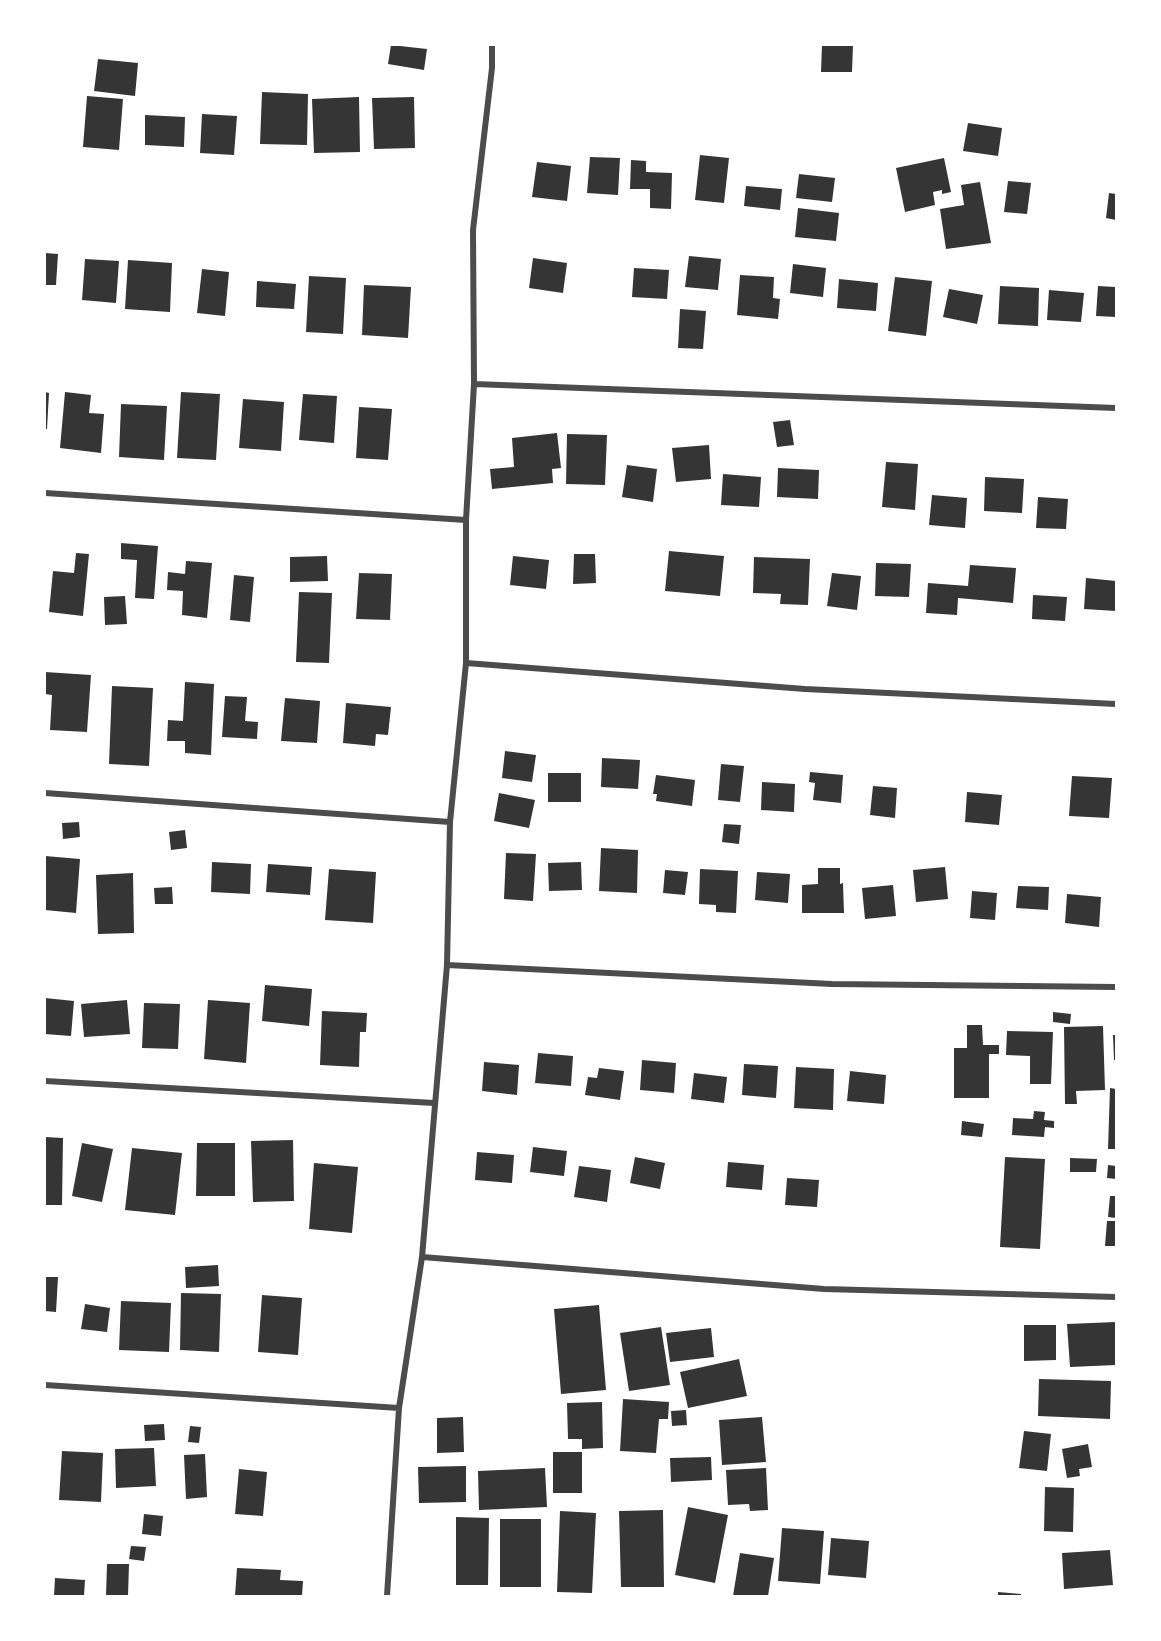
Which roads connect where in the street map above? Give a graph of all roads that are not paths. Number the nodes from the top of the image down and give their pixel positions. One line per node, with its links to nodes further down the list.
1 (492, 45): 2 (street)
2 (474, 384): 3 (street); 5 (street)
3 (1116, 408)
4 (45, 493): 5 (street)
5 (466, 520): 6 (street)
6 (466, 663): 7 (street); 9 (street)
7 (1116, 704)
8 (45, 793): 9 (street)
9 (450, 822): 10 (street)
10 (447, 965): 11 (street); 13 (street)
11 (1116, 987)
12 (45, 1081): 13 (street)
13 (434, 1103): 14 (street)
14 (422, 1257): 15 (street); 17 (street)
15 (1116, 1297)
16 (45, 1385): 17 (street)
17 (399, 1408): 18 (street)
18 (387, 1596)

